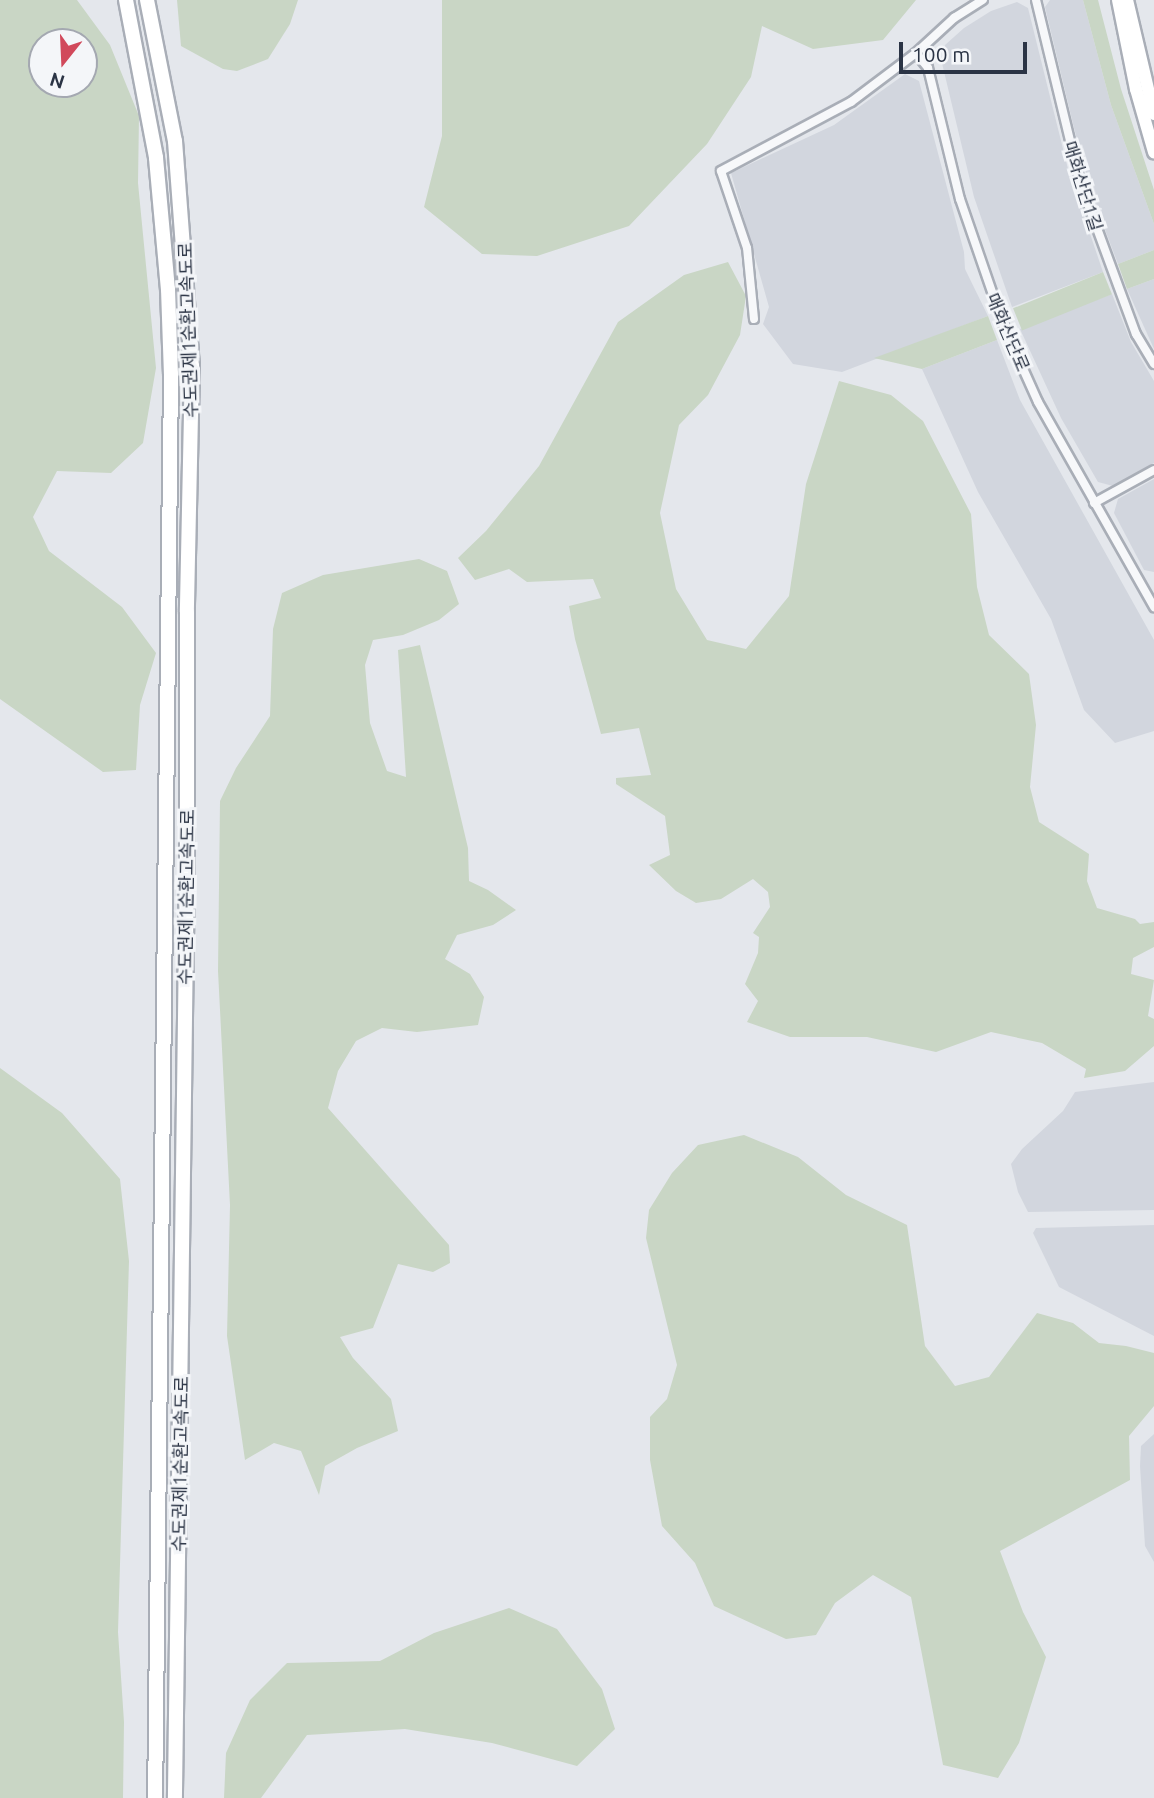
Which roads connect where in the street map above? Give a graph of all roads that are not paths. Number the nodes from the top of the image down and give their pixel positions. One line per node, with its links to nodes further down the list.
1 (126, 0): 17 (highway, 수도권제1순환고속도로)
2 (147, 0): 18 (highway, 수도권제1순환고속도로)
3 (983, 0): 7 (street)
4 (1036, 0): 11 (street, 매화산단1길)
5 (1118, 0): 9 (main road)
6 (1127, 0): 8 (main road)
7 (916, 53): 10 (street); 13 (street, 매화산단로)
8 (1154, 114)
9 (1154, 152)
10 (754, 318)
11 (1154, 364)
12 (1154, 470): 13 (street)
13 (1094, 503): 15 (street, 매화산단로)
14 (1154, 589): 15 (street)
15 (1145, 593): 16 (street, 매화산단로)
16 (1154, 607)
17 (155, 1798)
18 (175, 1798)

